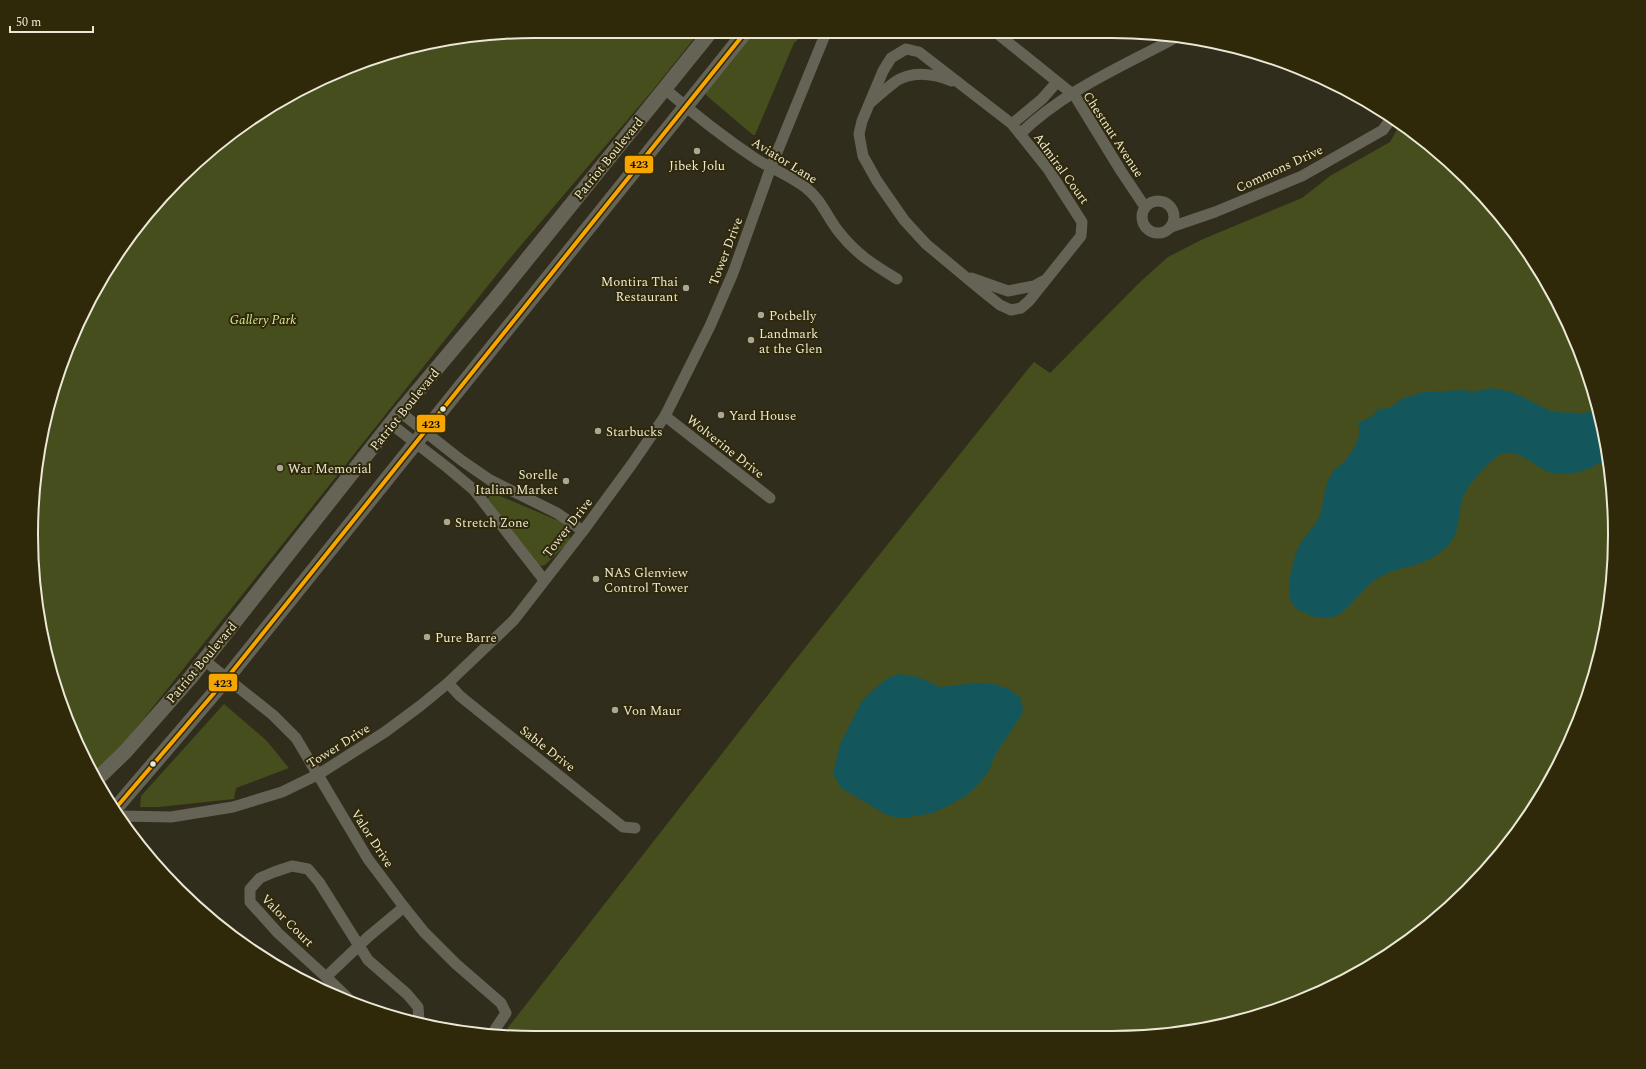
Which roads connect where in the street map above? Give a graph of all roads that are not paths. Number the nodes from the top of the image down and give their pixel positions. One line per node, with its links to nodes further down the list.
1 (706, 38): 8 (main road, Patriot Boulevard)
2 (741, 38): 11 (main road)
3 (824, 38): 15 (street, Tower Drive)
4 (1003, 38): 6 (street, Chestnut Avenue)
5 (1169, 41): 9 (street, Admiral Court)
6 (1057, 82): 9 (street, Chestnut Avenue); 13 (street)
7 (958, 83): 10 (street, Admiral Court); 10 (street, Admiral Court); 13 (street, Admiral Court)
8 (665, 89): 11 (street, Aviator Lane); 21 (main road, Patriot Boulevard)
9 (1071, 94): 14 (street, Admiral Court); 16 (street, Chestnut Avenue)
10 (870, 103): 18 (street, Admiral Court)
11 (685, 106): 15 (street, Aviator Lane); 24 (main road)
12 (1388, 123): 17 (street, Commons Drive)
13 (1012, 124): 14 (street, Admiral Court)
14 (1020, 134): 20 (street, Admiral Court)
15 (771, 167): 19 (street, Aviator Lane); 22 (street, Tower Drive)
16 (1145, 207): 17 (street); 17 (street)
17 (1171, 227)
18 (964, 276): 20 (street, Admiral Court); 20 (street, Admiral Court)
19 (897, 278)
20 (1048, 278)
21 (400, 412): 23 (main road, Patriot Boulevard); 24 (street)
22 (665, 416): 27 (street, Wolverine Drive); 29 (street, Tower Drive)
23 (391, 424): 25 (street); 31 (main road, Patriot Boulevard)
24 (426, 432): 25 (main road); 26 (street)
25 (416, 444): 28 (street); 32 (main road)
26 (492, 482): 28 (street); 29 (street)
27 (770, 498)
28 (482, 500): 30 (street)
29 (583, 531): 30 (street, Tower Drive)
30 (544, 580): 33 (street, Tower Drive)
31 (204, 660): 32 (street, Valor Drive); 35 (main road, Patriot Boulevard)
32 (227, 678): 34 (street, Valor Drive); 36 (main road)
33 (448, 683): 34 (street, Tower Drive); 38 (street, Sable Drive)
34 (319, 774): 37 (street, Tower Drive); 39 (street, Valor Drive)
35 (101, 775)
36 (119, 805)
37 (126, 816)
38 (635, 828)
39 (404, 907): 40 (street); 44 (street, Valor Drive)
40 (359, 946): 41 (street); 41 (street, Valor Court); 43 (street, Valor Court)
41 (326, 977): 42 (street, Valor Court)
42 (341, 992)
43 (419, 1017)
44 (495, 1029)

